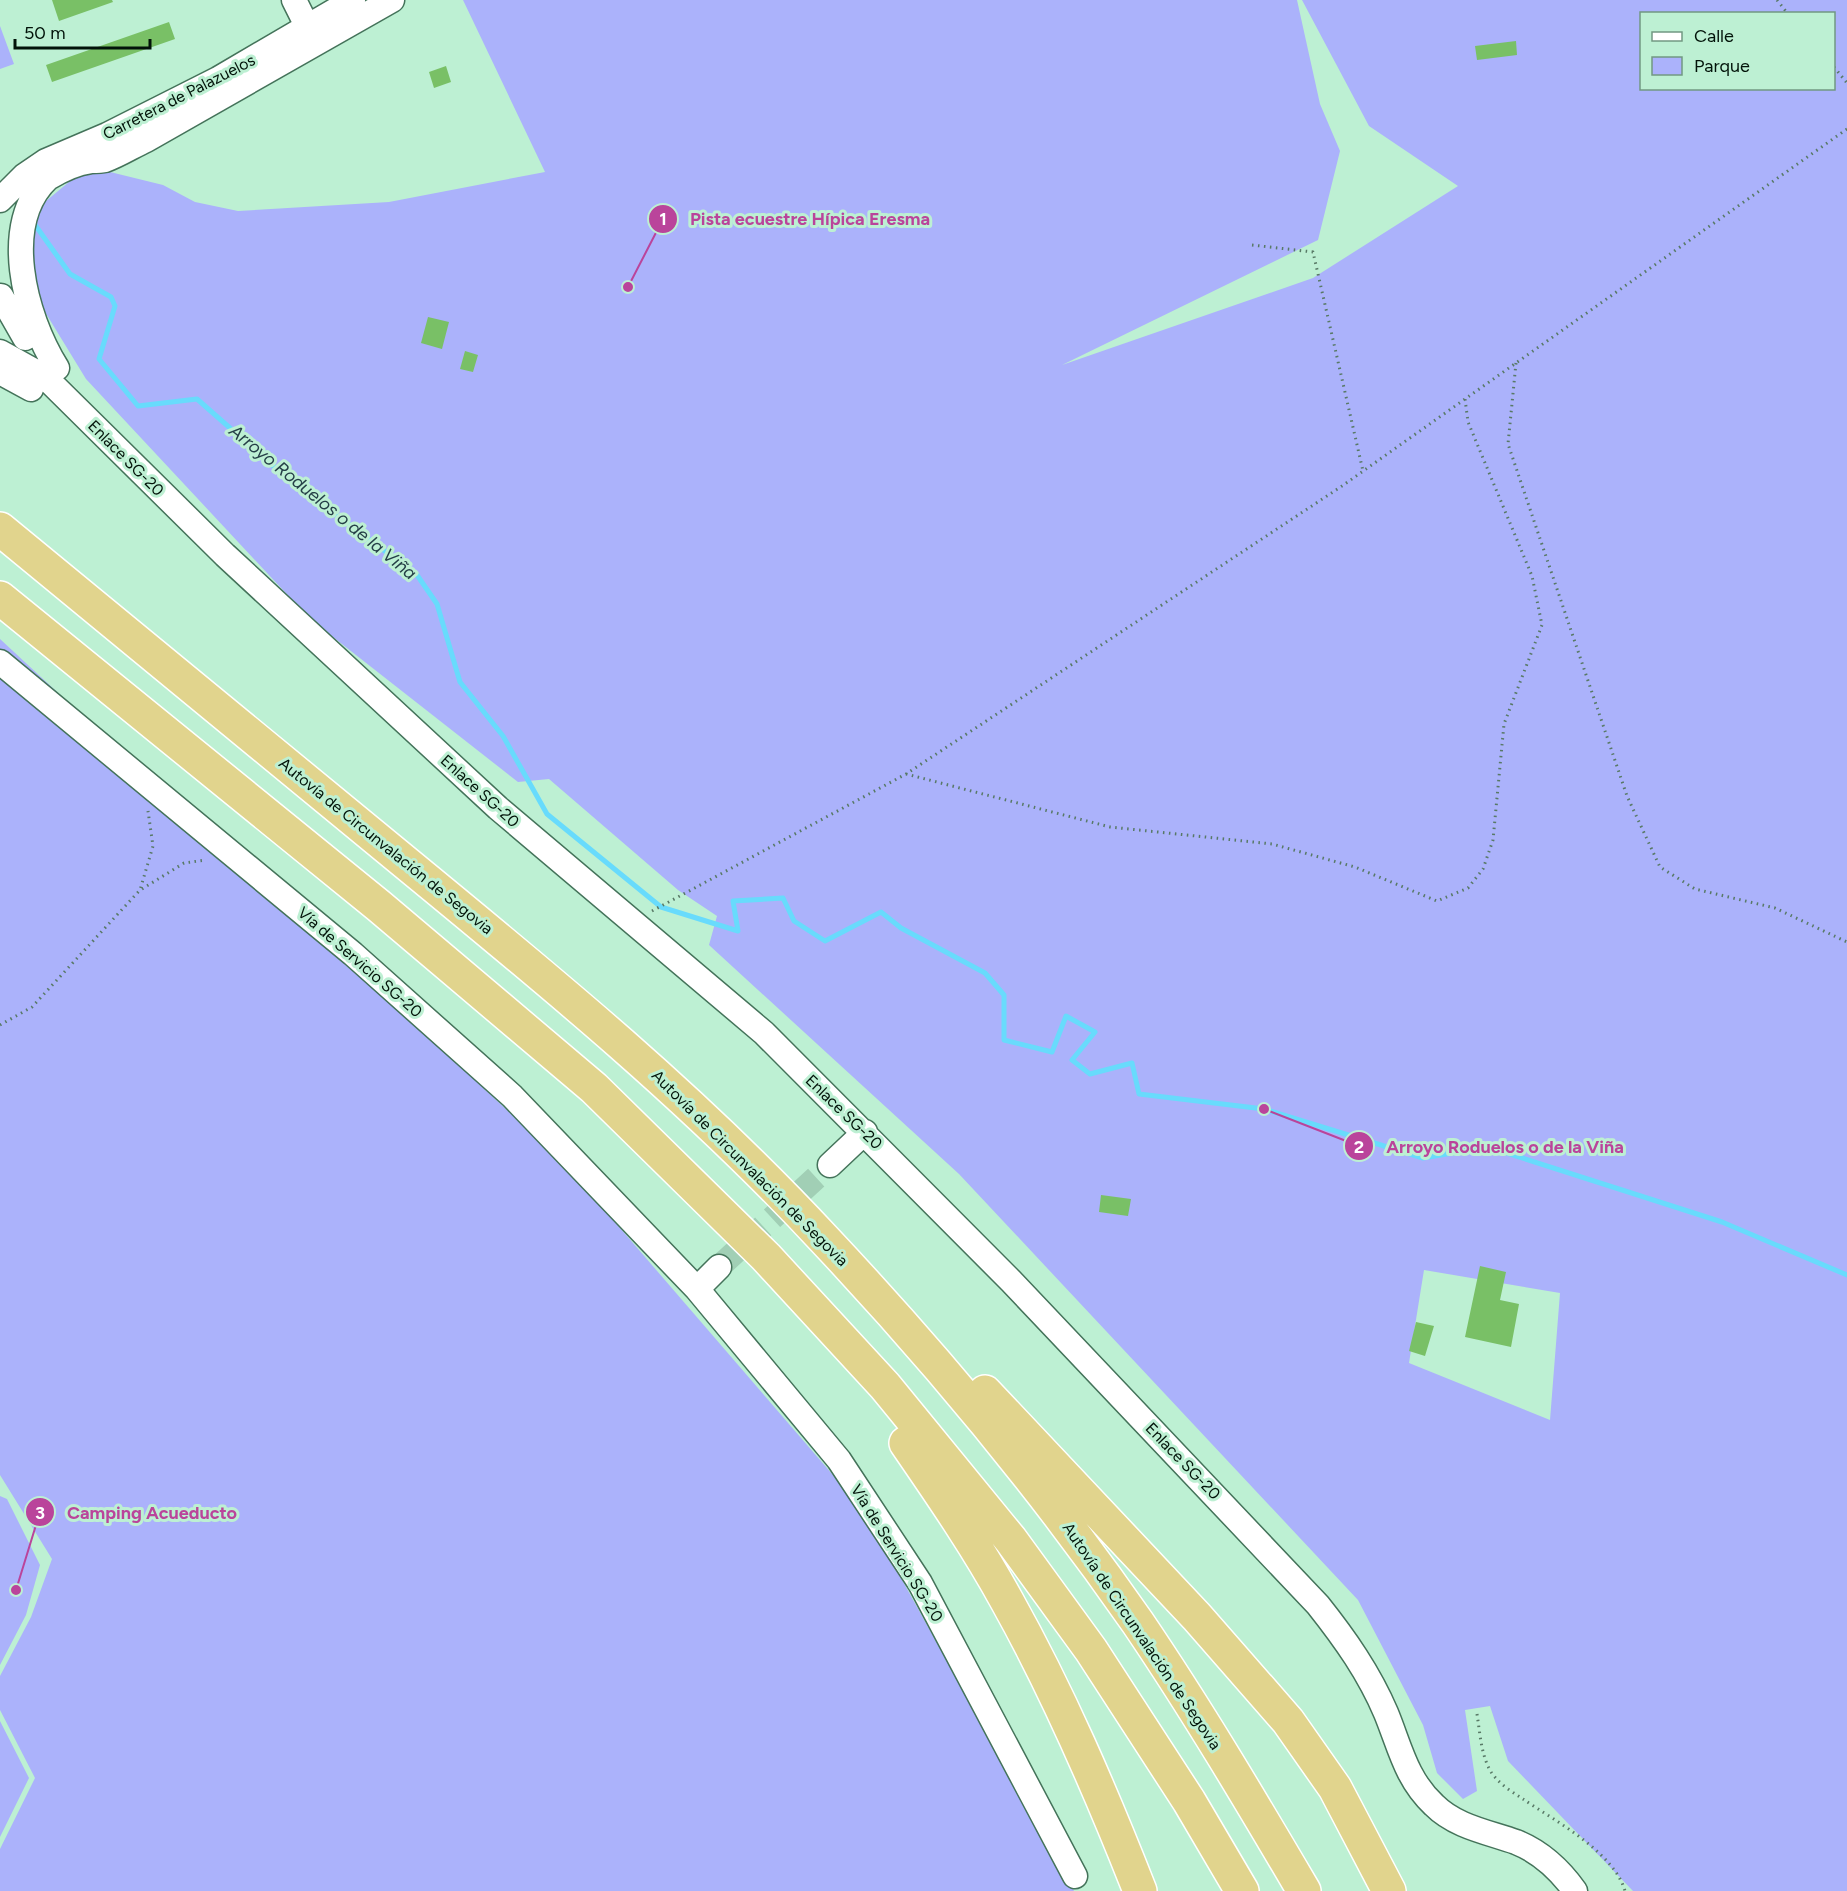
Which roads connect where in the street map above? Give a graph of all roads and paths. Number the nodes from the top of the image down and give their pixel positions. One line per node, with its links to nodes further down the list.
1 (294, 0): 6 (street)
2 (353, 0): 6 (street, Carretera de Palazuelos)
3 (392, 0): 18 (street)
4 (1777, 0): 5 (path)
5 (1786, 12)
6 (307, 26): 10 (street, Carretera de Palazuelos)
7 (1835, 69): 8 (path)
8 (1847, 83)
9 (1847, 129): 16 (path)
10 (4, 197): 11 (street, Carretera de Palazuelos)
11 (0, 217)
12 (1252, 246): 20 (path)
13 (0, 276): 14 (street)
14 (0, 297): 18 (street, Enlace SG-20)
15 (0, 352): 18 (street, Enlace SG-20)
16 (1516, 363): 19 (path); 29 (path)
17 (0, 372): 18 (street)
18 (44, 378): 28 (street, Enlace SG-20)
19 (1465, 399): 20 (path); 24 (path)
20 (1363, 471): 24 (path)
21 (0, 529): 33 (highway, Autovía de Circunvalación de Segovia)
22 (0, 598): 34 (highway)
23 (0, 662): 25 (street, Vía de Servicio SG-20)
24 (906, 774): 28 (path)
25 (143, 778): 26 (street, Vía de Servicio SG-20); 27 (path)
26 (237, 857): 27 (path); 36 (street, Vía de Servicio SG-20)
27 (140, 890): 30 (path)
28 (632, 922): 31 (street, Enlace SG-20)
29 (1847, 942)
30 (0, 1024)
31 (865, 1132): 32 (street); 43 (street, Enlace SG-20)
32 (830, 1166)
33 (823, 1237): 41 (highway, Autovía de Circunvalación de Segovia); 42 (highway)
34 (766, 1257): 39 (highway); 40 (highway)
35 (719, 1268): 36 (street)
36 (697, 1289): 38 (street, Vía de Servicio SG-20)
37 (1477, 1714): 44 (path)
38 (1075, 1876)
39 (1140, 1891)
40 (1242, 1891)
41 (1304, 1891)
42 (1389, 1891)
43 (1575, 1891)
44 (1625, 1891)

